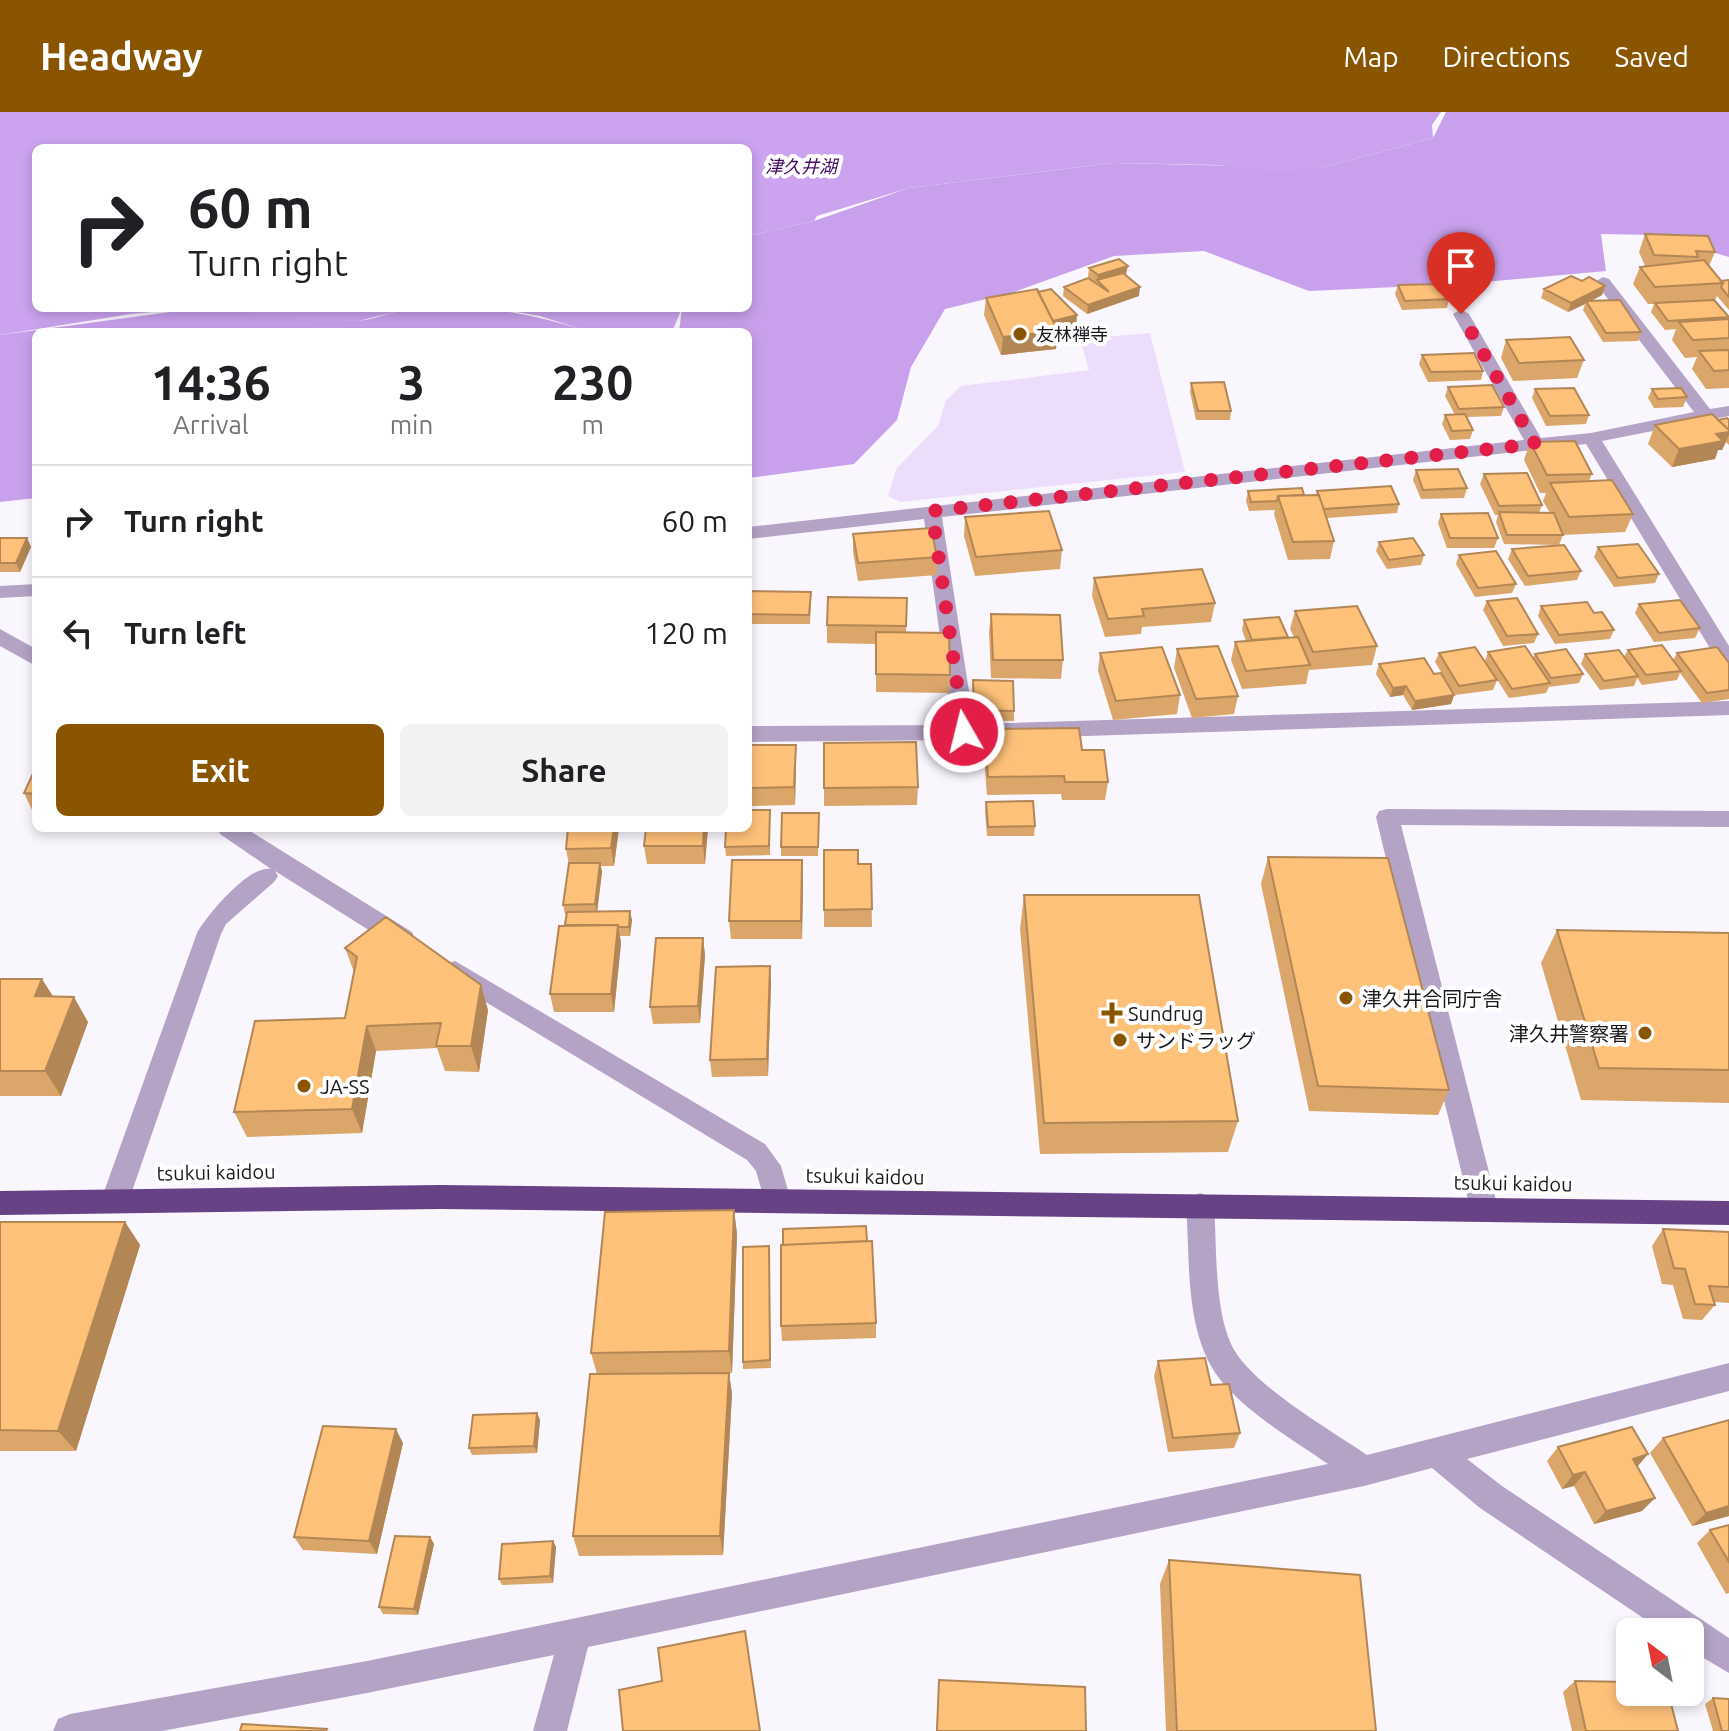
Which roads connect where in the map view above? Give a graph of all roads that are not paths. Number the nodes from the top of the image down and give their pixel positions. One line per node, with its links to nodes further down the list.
1 (1603, 282): 4 (street)
2 (1461, 314): 6 (street)
3 (1728, 412): 4 (street)
4 (1705, 415): 5 (street)
5 (1591, 438): 6 (street); 13 (street)
6 (1535, 444): 7 (street)
7 (932, 511): 8 (street); 15 (street)
8 (752, 533)
9 (32, 590): 10 (street)
10 (0, 592)
11 (0, 636): 12 (street)
12 (32, 656)
13 (1729, 663)
14 (1729, 708): 15 (street)
15 (964, 732): 16 (street)
16 (752, 734)
17 (1729, 819): 24 (street)
18 (234, 832): 21 (street)
19 (266, 876): 20 (street)
20 (115, 1200): 21 (highway, tsukui kaidou); 22 (highway, tsukui kaidou)
21 (777, 1201): 23 (highway, tsukui kaidou)
22 (0, 1203)
23 (1200, 1205): 24 (highway, tsukui kaidou); 28 (street)
24 (1484, 1208): 25 (highway, tsukui kaidou)
25 (1729, 1213)
26 (1729, 1377): 27 (street)
27 (1434, 1451): 28 (street); 30 (street)
28 (1364, 1471): 29 (street)
29 (575, 1635): 31 (street); 32 (street)
30 (1729, 1657)
31 (70, 1731)
32 (550, 1731)

